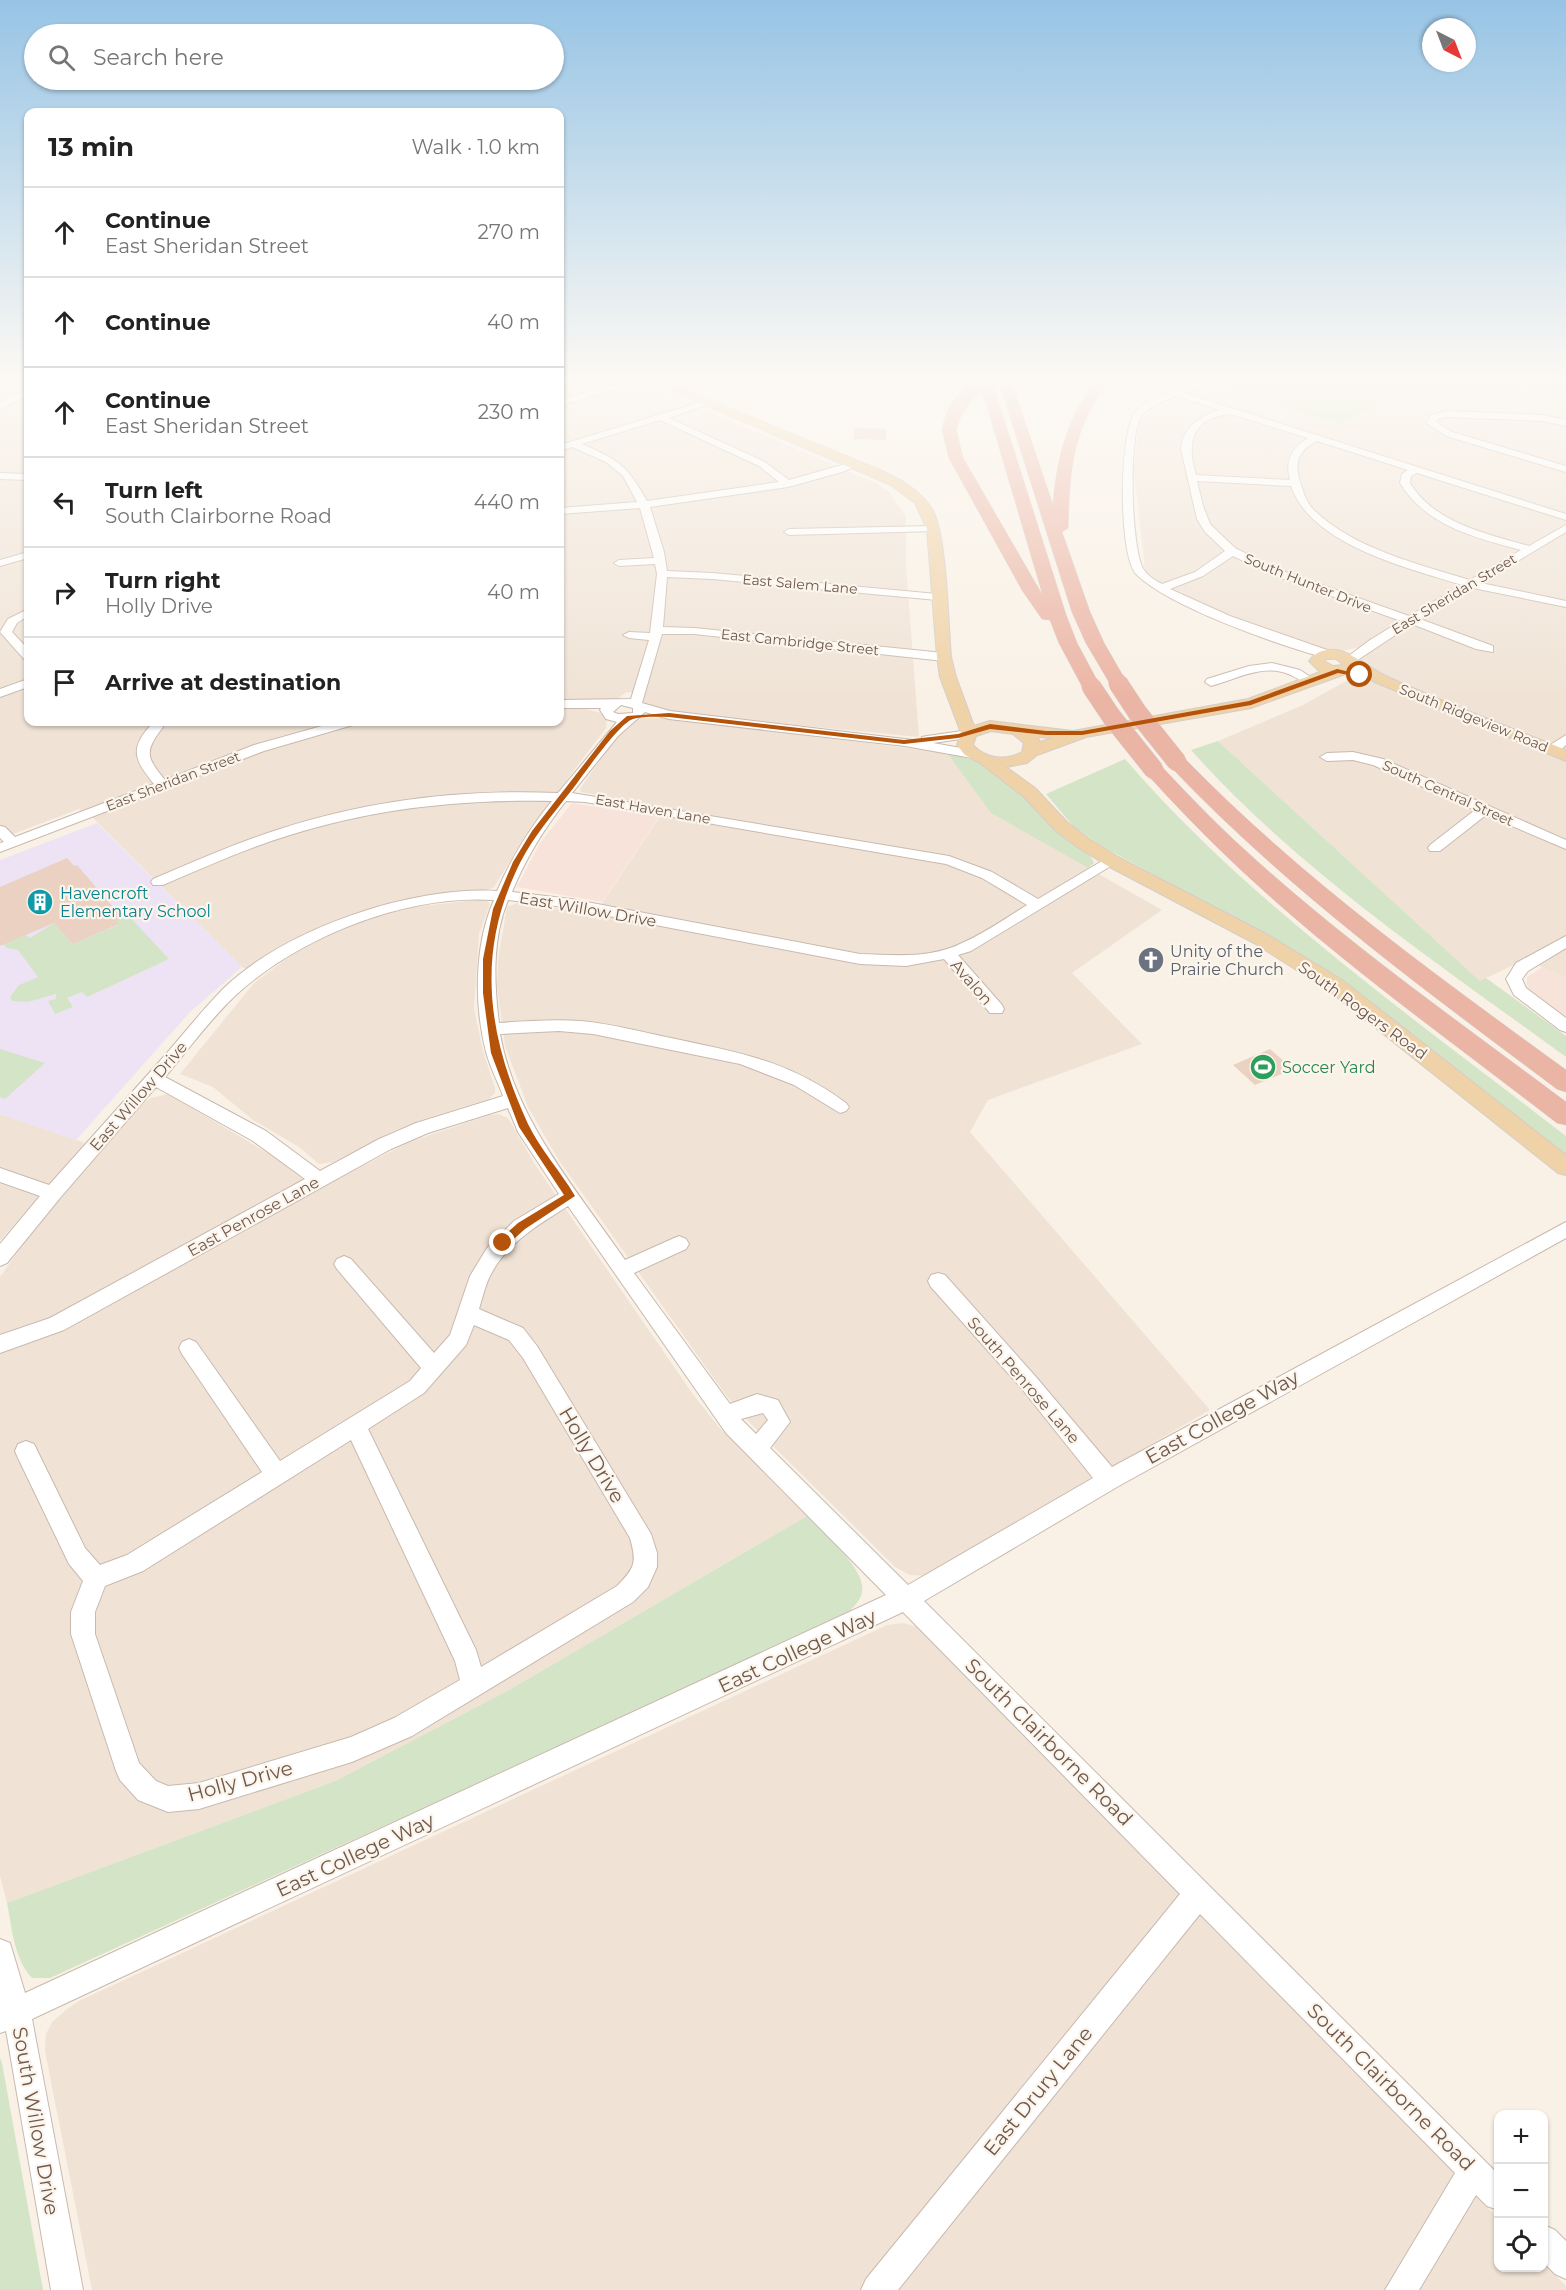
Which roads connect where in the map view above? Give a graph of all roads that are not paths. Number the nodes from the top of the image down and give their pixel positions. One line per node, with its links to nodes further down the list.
1 (635, 485): 13 (street)
2 (782, 485): 13 (street)
3 (899, 485): 17 (main road)
4 (971, 485): 36 (highway, bridge)
5 (1018, 485): 36 (highway)
6 (1039, 485): 19 (highway)
7 (1063, 485): 19 (highway)
8 (1128, 485): 28 (street)
9 (1193, 485): 21 (street, South Hunter Drive)
10 (1297, 485): 27 (street)
11 (1406, 485): 20 (street)
12 (1463, 485): 15 (street)
13 (644, 505): 14 (street); 23 (street)
14 (564, 511)
15 (1566, 517)
16 (1566, 528): 20 (street, East Sheridan Street)
17 (933, 529): 18 (street); 29 (main road)
18 (789, 532)
19 (1059, 544): 80 (highway, bridge)
20 (1530, 549): 27 (street, East Sheridan Street)
21 (1232, 551): 28 (street); 32 (street, South Hunter Drive)
22 (24, 556): 24 (street)
23 (660, 561): 25 (street); 26 (street)
24 (0, 563)
25 (619, 563)
26 (662, 574): 29 (street, East Salem Lane); 33 (street)
27 (1473, 583): 30 (street); 32 (street, East Sheridan Street)
28 (1159, 589): 40 (street)
29 (937, 597): 39 (main road)
30 (1566, 604)
31 (24, 614): 38 (street)
32 (1409, 621): 35 (street, East Sheridan Street); 37 (street, South Hunter Drive)
33 (656, 633): 34 (street); 39 (street, East Cambridge Street); 45 (street)
34 (629, 635)
35 (1374, 642): 40 (street, East Sheridan Street); 41 (street, East Sheridan Street)
36 (1068, 643): 83 (highway, bridge)
37 (1489, 649)
38 (24, 652)
39 (944, 657): 47 (main road)
40 (1323, 658): 41 (main road, South Ridgeview Road); 42 (main road)
41 (1346, 667): 42 (main road, East Sheridan Street); 58 (main road, South Ridgeview Road)
42 (1309, 680): 43 (street); 55 (main road, East Sheridan Street)
43 (1211, 682)
44 (24, 685): 46 (street)
45 (639, 688): 49 (street); 50 (street, South Clairborne Road)
46 (0, 693)
47 (956, 697): 53 (main road); 54 (main road)
48 (564, 704): 50 (street)
49 (635, 711): 50 (street, South Clairborne Road); 50 (street); 57 (street)
50 (613, 713): 64 (street, South Clairborne Road)
51 (334, 726): 62 (street, East Sheridan Street)
52 (157, 727): 62 (street)
53 (1011, 729): 54 (main road); 55 (main road, East Sheridan Street); 59 (main road)
54 (969, 733): 57 (street); 60 (main road)
55 (1082, 733): 59 (main road, East Sheridan Street)
56 (1566, 740): 58 (street)
57 (904, 742): 60 (street)
58 (1559, 753)
59 (1028, 754): 60 (main road, East Sheridan Street); 63 (main road)
60 (979, 757): 63 (main road, South Rogers Road)
61 (1327, 757): 65 (street, South Central Street)
62 (162, 785): 68 (street, East Sheridan Street)
63 (1029, 792): 70 (main road, South Rogers Road)
64 (561, 797): 71 (street, East Haven Lane); 72 (street, South Clairborne Road); 73 (street, East Haven Lane)
65 (1485, 809): 67 (street, South Central Street); 69 (street)
66 (0, 830): 68 (street)
67 (1566, 845)
68 (6, 846)
69 (1435, 848)
70 (1112, 861): 73 (street, East Willow Drive); 84 (main road, South Rogers Road)
71 (159, 882)
72 (502, 895): 75 (street, East Willow Drive); 78 (street, South Clairborne Road); 79 (street, East Willow Drive)
73 (1038, 905): 75 (street, East Willow Drive)
74 (1566, 941): 77 (street)
75 (948, 954): 76 (street, Avalon)
76 (996, 1010)
77 (1566, 1026)
78 (491, 1029): 81 (street, South Clairborne Road); 82 (street)
79 (153, 1078): 86 (street); 87 (street, East Willow Drive)
80 (1566, 1083)
81 (512, 1100): 86 (street, East Penrose Lane); 88 (street, South Clairborne Road)
82 (840, 1107)
83 (1566, 1116)
84 (1566, 1167)
85 (0, 1175): 87 (street)
86 (318, 1180): 96 (street, East Penrose Lane)
87 (53, 1193): 91 (street, East Willow Drive)
88 (570, 1196): 93 (street, South Clairborne Road); 95 (street)
89 (1566, 1229): 104 (street, East College Way)
90 (679, 1244): 93 (street)
91 (0, 1258)
92 (344, 1264): 98 (street)
93 (621, 1270): 99 (street, South Clairborne Road)
94 (938, 1281): 104 (street, South Penrose Lane)
95 (468, 1312): 98 (street); 107 (street, Holly Drive)
96 (0, 1344)
97 (189, 1348): 103 (street)
98 (434, 1368): 100 (street)
99 (726, 1416): 101 (street, South Clairborne Road); 101 (street)
100 (356, 1427): 103 (street); 107 (street)
101 (757, 1448): 106 (street, South Clairborne Road)
102 (26, 1451): 105 (street)
103 (277, 1475): 105 (street)
104 (1109, 1479): 106 (street, East College Way)
105 (96, 1578): 107 (street, Holly Drive)
106 (907, 1599): 108 (street, South Clairborne Road); 110 (street, East College Way)
107 (474, 1686)
108 (1199, 1893): 111 (street, South Clairborne Road); 116 (street, East Drury Lane)
109 (0, 1953): 110 (street, South Willow Drive)
110 (8, 2016): 115 (street, South Willow Drive)
111 (1474, 2170): 112 (street, South Clairborne Road); 117 (street)
112 (1494, 2191)
113 (1548, 2245): 114 (street)
114 (1566, 2263)
115 (67, 2290)
116 (877, 2290)
117 (1401, 2290)

